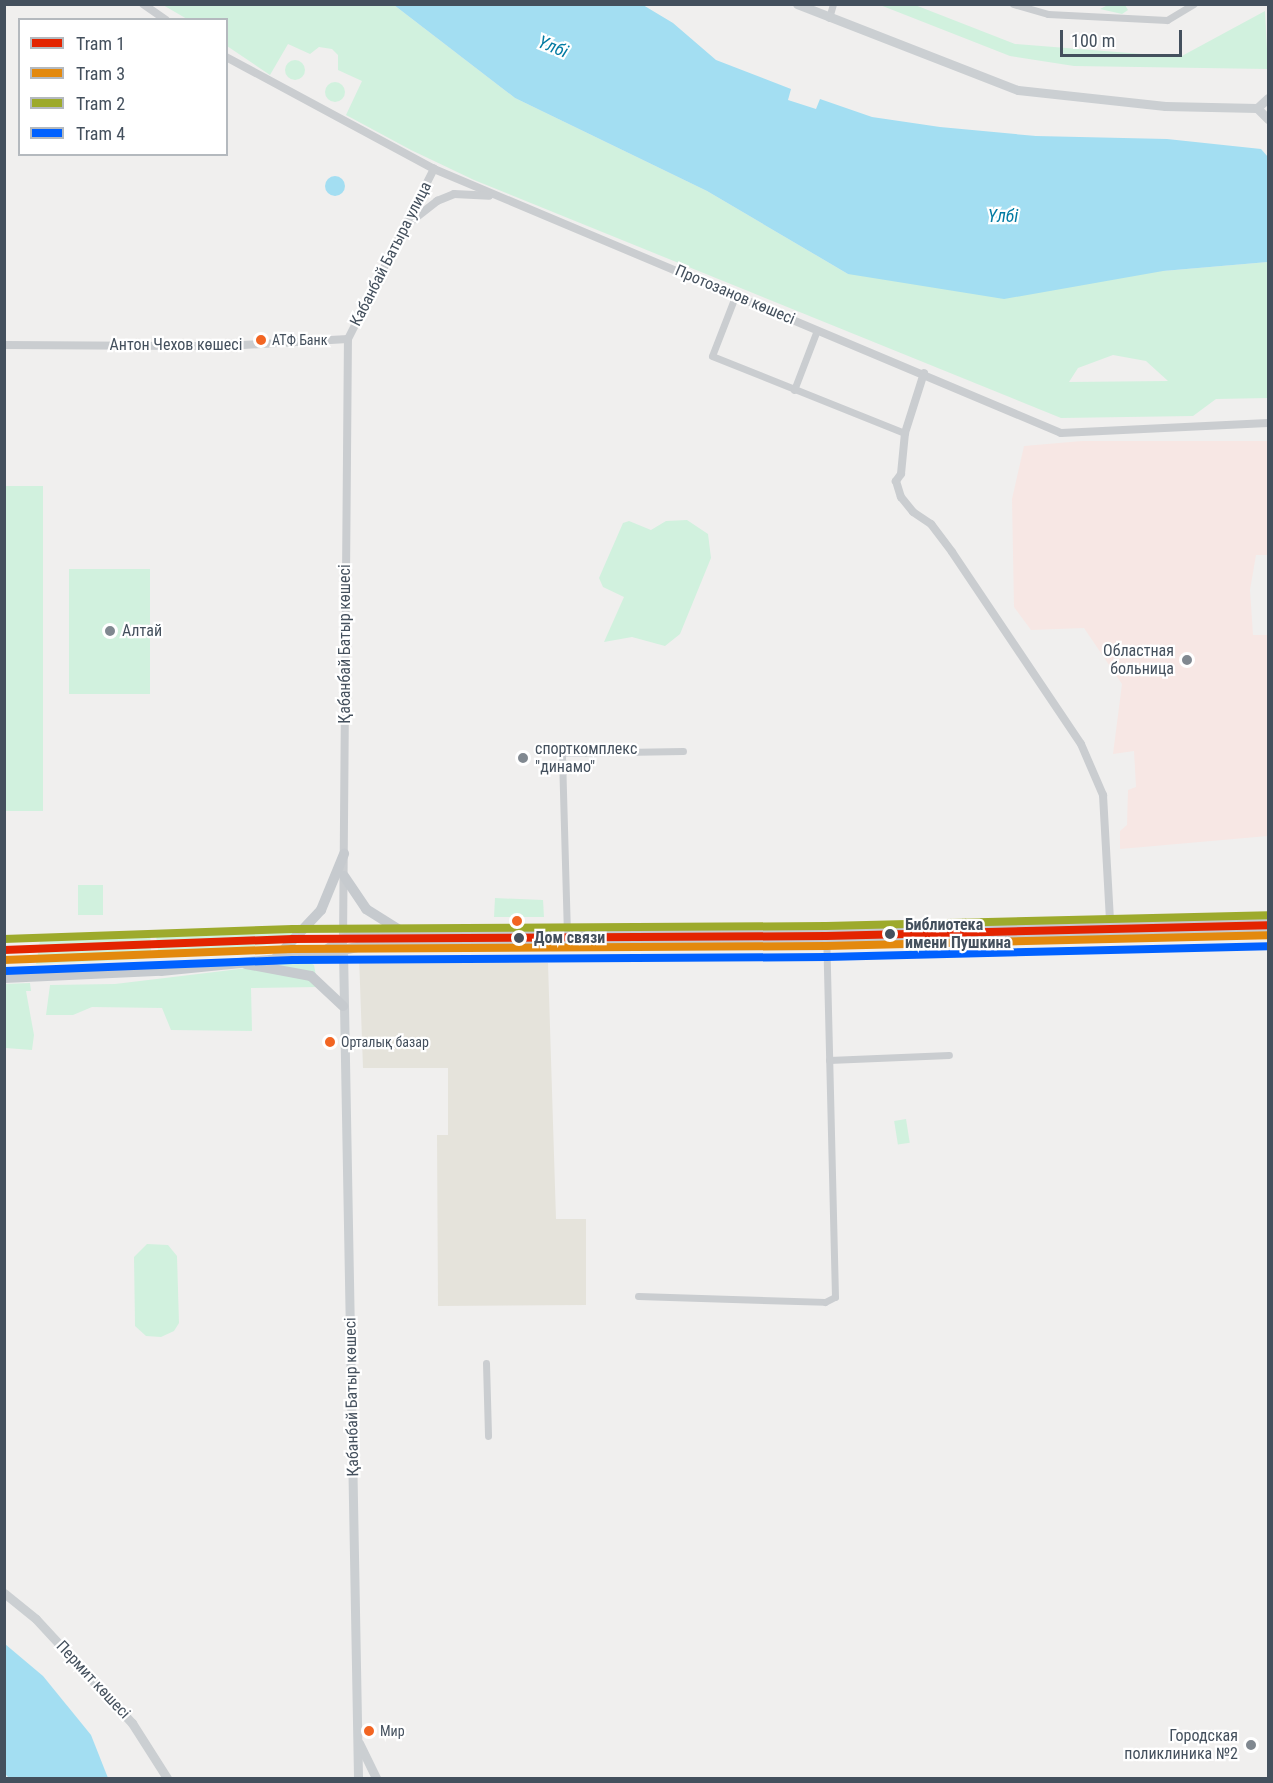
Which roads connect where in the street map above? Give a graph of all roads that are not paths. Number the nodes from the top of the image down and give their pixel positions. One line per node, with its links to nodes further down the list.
1 (143, 4): 7 (street)
2 (797, 4): 8 (main road)
3 (833, 4): 8 (street)
4 (1013, 4): 6 (street)
5 (1194, 4): 6 (street)
6 (1022, 6)
7 (163, 18)
8 (829, 18): 11 (main road)
9 (228, 58): 13 (street, Протозанов көшесі)
10 (1269, 98): 11 (main road)
11 (1257, 108): 12 (main road)
12 (1269, 119)
13 (434, 169): 14 (street, Протозанов көшесі); 15 (street, Кабанбай Батыра улица)
14 (502, 198): 15 (street); 16 (street, Протозанов көшесі)
15 (404, 228): 18 (street, Кабанбай Батыра улица)
16 (736, 294): 17 (street, Протозанов көшесі); 21 (street)
17 (817, 330): 20 (street, Протозанов көшесі); 21 (street)
18 (348, 339): 19 (street, Антон Чехов көшесі); 25 (street, Қабанбай Батыр көшесі)
19 (4, 345)
20 (924, 373): 22 (street, Протозанов көшесі); 23 (street)
21 (794, 390): 23 (street)
22 (1269, 423)
23 (904, 433): 28 (street)
24 (683, 751): 31 (street)
25 (344, 854): 26 (street, Қабанбай Батыр көшесі); 39 (main road)
26 (344, 876): 32 (main road); 38 (street, Қабанбай Батыр көшесі)
27 (1269, 917): 28 (main road)
28 (1110, 920): 30 (main road); 34 (main road)
29 (744, 928): 30 (main road); 31 (main road); 36 (main road)
30 (826, 928): 35 (street)
31 (567, 930): 32 (main road); 37 (street)
32 (402, 931): 38 (main road)
33 (1269, 931): 34 (main road)
34 (1111, 935): 35 (main road)
35 (826, 940): 36 (main road); 44 (street)
36 (744, 942): 37 (main road)
37 (568, 944): 38 (main road)
38 (343, 945): 39 (main road); 42 (main road)
39 (276, 958): 40 (main road)
40 (240, 962): 41 (main road); 42 (main road)
41 (4, 978)
42 (343, 1010): 49 (main road, Қабанбай Батыр көшесі)
43 (949, 1055): 44 (street)
44 (829, 1060): 45 (street)
45 (638, 1296)
46 (486, 1364): 47 (street)
47 (488, 1436)
48 (4, 1593): 50 (main road, Пермит көшесі)
49 (358, 1741): 51 (main road, Қабанбай Батыр көшесі); 52 (main road)
50 (167, 1779)
51 (358, 1779)
52 (376, 1779)

